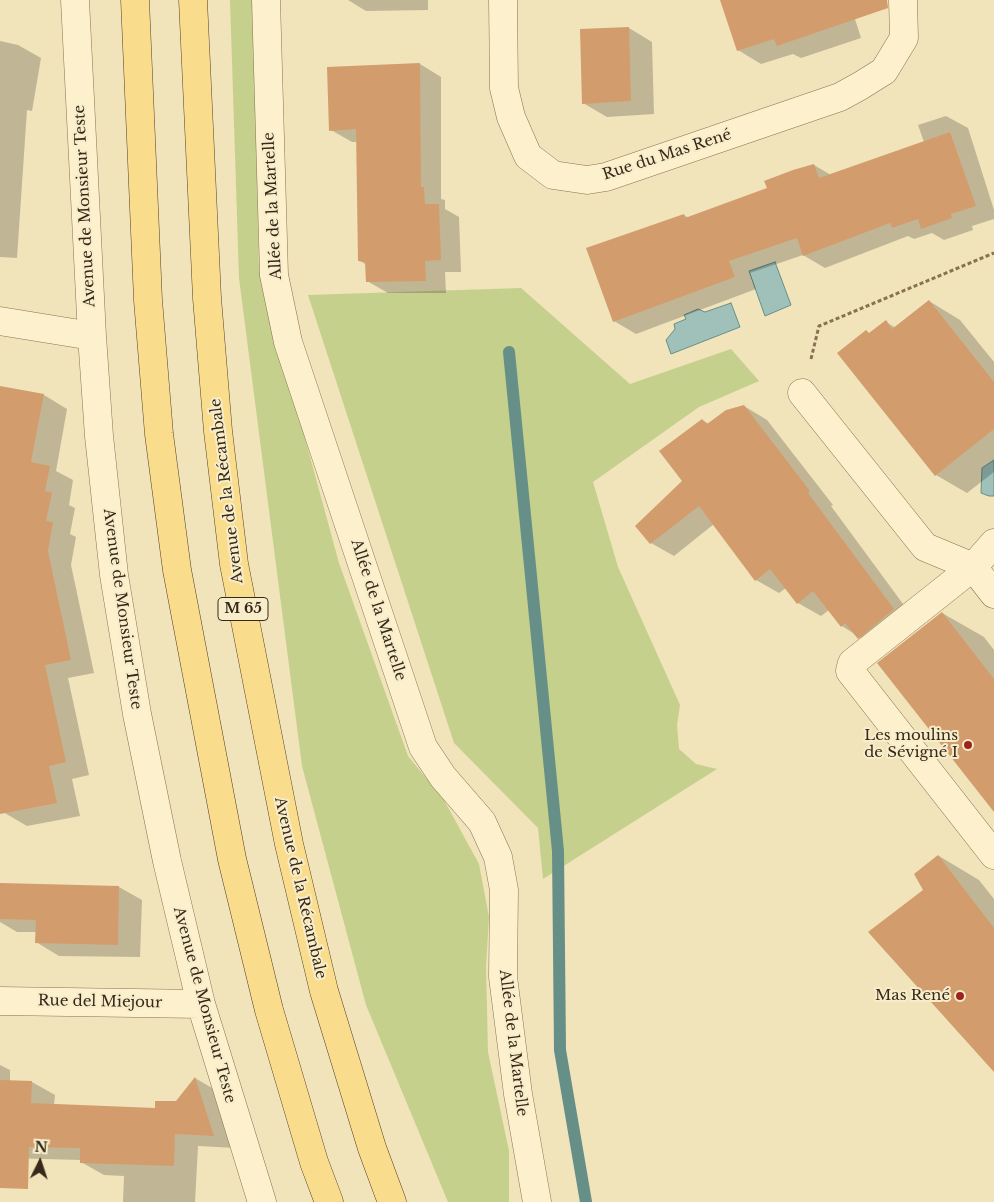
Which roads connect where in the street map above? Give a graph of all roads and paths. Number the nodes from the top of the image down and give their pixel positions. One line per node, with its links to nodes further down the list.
1 (75, 0): 9 (street, Avenue de Monsieur Teste)
2 (135, 0): 19 (main road)
3 (193, 0): 17 (main road, Avenue de la Récambale / M 65)
4 (266, 0): 22 (street, Allée de la Martelle)
5 (503, 0): 6 (street, Rue du Mas René)
6 (903, 0)
7 (994, 253): 10 (path)
8 (0, 321): 9 (street)
9 (92, 336): 16 (street, Avenue de Monsieur Teste)
10 (802, 393): 12 (street)
11 (994, 543): 12 (street)
12 (973, 567): 13 (street); 14 (street)
13 (994, 594)
14 (994, 855)
15 (0, 1001): 16 (street, Rue del Miejour)
16 (201, 1004): 18 (street, Avenue de Monsieur Teste)
17 (372, 1148): 20 (main road, Avenue de la Récambale / M 65); 21 (main road)
18 (262, 1202)
19 (329, 1202)
20 (392, 1202)
21 (401, 1202)
22 (537, 1202)

